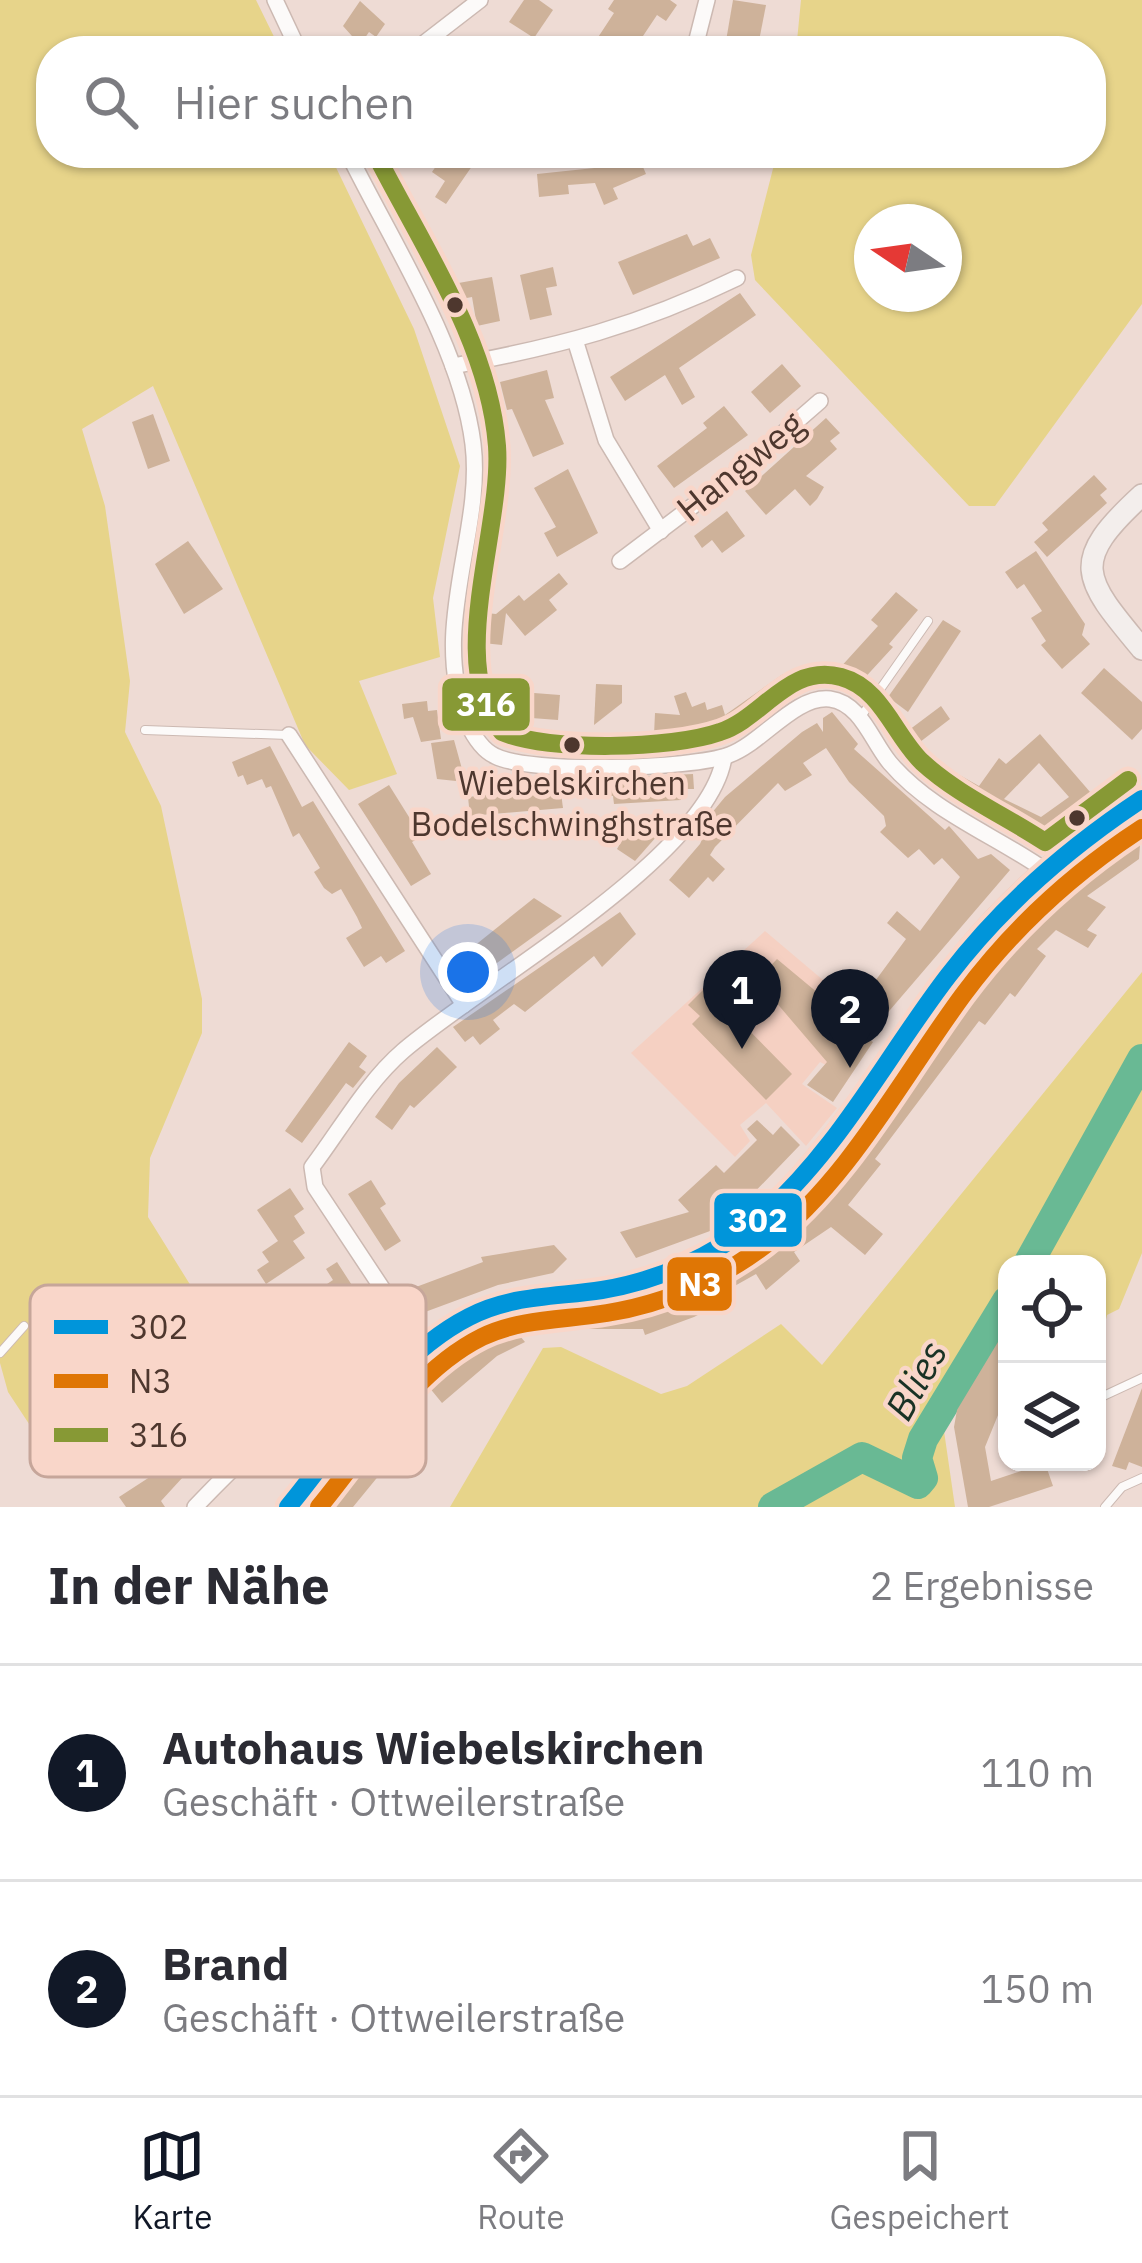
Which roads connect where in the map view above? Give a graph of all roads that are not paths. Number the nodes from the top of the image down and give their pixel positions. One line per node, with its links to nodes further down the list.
1 (275, 0): 4 (street)
2 (481, 0): 5 (street)
3 (707, 0): 6 (street)
4 (292, 36)
5 (434, 36)
6 (698, 36)
7 (355, 168): 10 (street)
8 (737, 278): 9 (street)
9 (576, 343): 10 (street); 13 (street, Hangweg)
10 (453, 366): 20 (street)
11 (820, 400): 13 (street, Hangweg)
12 (1142, 495): 16 (main road)
13 (661, 531): 14 (street, Hangweg)
14 (620, 561)
15 (928, 621): 17 (lane)
16 (1142, 649)
17 (860, 718): 20 (street); 22 (street)
18 (145, 730): 19 (lane)
19 (289, 735): 23 (street)
20 (724, 757): 23 (street)
21 (1142, 799): 22 (main road)
22 (1046, 871): 26 (main road)
23 (464, 1006): 24 (street)
24 (380, 1285)
25 (24, 1326): 27 (lane)
26 (426, 1347)
27 (0, 1353)
28 (1142, 1378): 29 (lane)
29 (1106, 1396)
30 (224, 1477): 33 (street)
31 (313, 1477): 34 (main road)
32 (1142, 1478): 35 (lane)
33 (195, 1507)
34 (288, 1507)
35 (1105, 1507)

